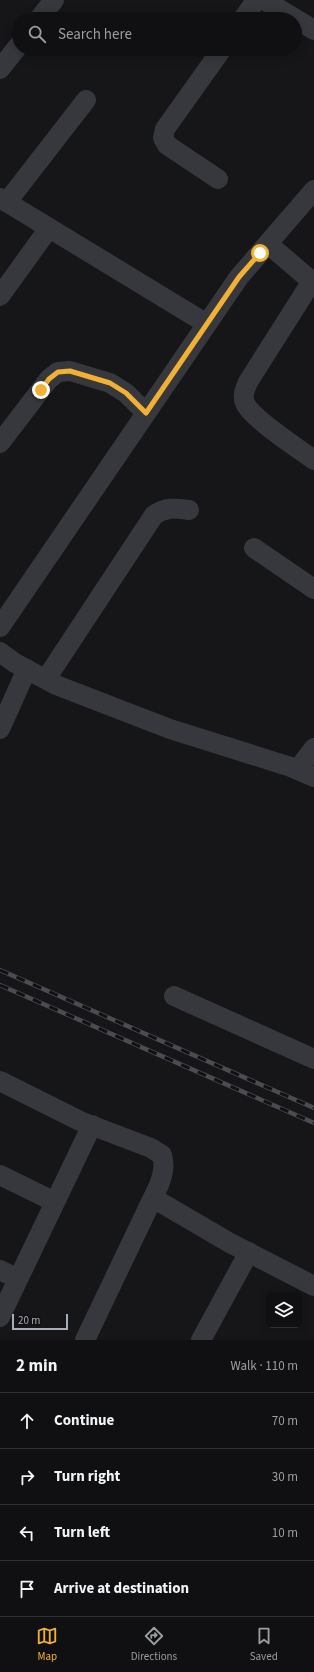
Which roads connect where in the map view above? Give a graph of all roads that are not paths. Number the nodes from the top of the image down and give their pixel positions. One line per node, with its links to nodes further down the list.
1 (54, 0): 4 (street)
2 (256, 0): 5 (street)
3 (264, 0): 6 (street)
4 (45, 12)
5 (248, 12)
6 (284, 12)
7 (302, 23): 8 (street)
8 (314, 30)
9 (12, 54): 11 (street)
10 (217, 56): 13 (street)
11 (0, 69)
12 (86, 100): 15 (street)
13 (218, 179)
14 (314, 190): 17 (street)
15 (3, 200): 16 (street)
16 (49, 228): 19 (street); 20 (street)
17 (268, 244): 18 (street); 20 (street)
18 (313, 282): 23 (street)
19 (0, 296)
20 (207, 324): 21 (street)
21 (146, 413): 22 (street); 27 (street)
22 (0, 443)
23 (314, 460)
24 (189, 510): 30 (street)
25 (254, 548): 26 (street)
26 (314, 589)
27 (0, 627)
28 (0, 652): 29 (street)
29 (27, 669): 30 (street); 31 (street)
30 (46, 679): 33 (street)
31 (0, 729)
32 (314, 748): 33 (street)
33 (306, 773)
34 (174, 996): 35 (street)
35 (314, 1059)
36 (0, 1081): 37 (street)
37 (92, 1125): 39 (street); 40 (street)
38 (0, 1175): 40 (street)
39 (153, 1198): 41 (street); 46 (street)
40 (55, 1202): 43 (street)
41 (248, 1252): 44 (street); 47 (street)
42 (0, 1270): 43 (street)
43 (18, 1279): 45 (street)
44 (314, 1286)
45 (0, 1317)
46 (85, 1340)
47 (201, 1340)

